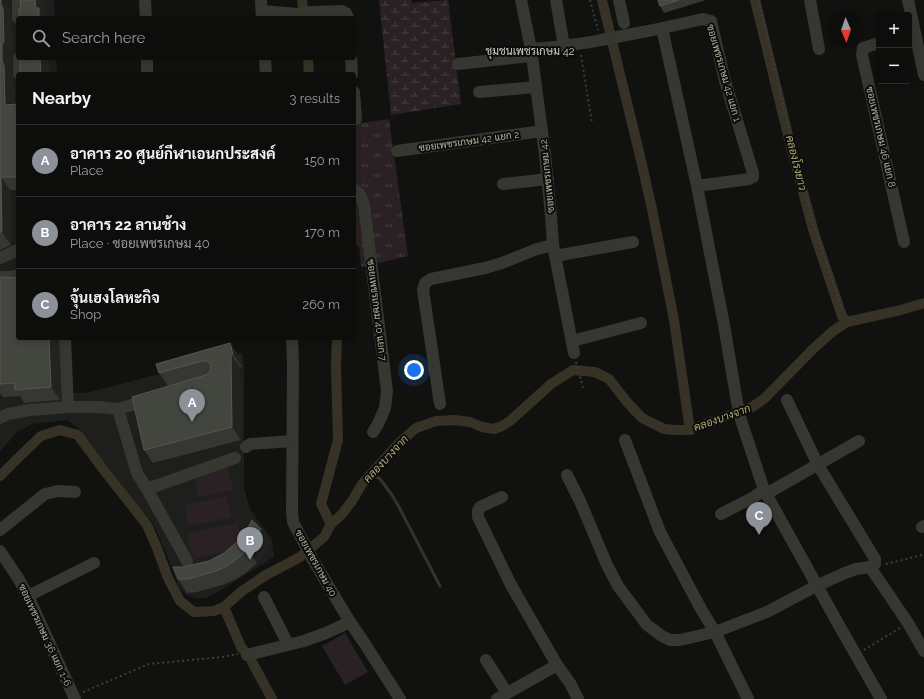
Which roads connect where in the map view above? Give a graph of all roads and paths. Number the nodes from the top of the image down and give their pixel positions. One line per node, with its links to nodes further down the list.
1 (18, 0): 12 (street)
2 (145, 0): 13 (street)
3 (521, 0): 22 (street, ซอยเพชรเกษม 42)
4 (556, 0): 20 (street)
5 (590, 0): 17 (path)
6 (619, 0): 14 (street)
7 (759, 0): 49 (path)
8 (810, 0): 21 (street)
9 (908, 0): 16 (street)
10 (262, 10): 11 (street)
11 (347, 15)
12 (18, 16)
13 (146, 16)
14 (624, 23)
15 (662, 28): 17 (street, ซอยเพชรเกษม 42 แยก 1); 40 (street); 40 (street, ซอยเพชรเกษม 42 แยก 1)
16 (916, 31): 32 (street)
17 (608, 39): 19 (street, ซอยเพชรเกษม 42 แยก 1)
18 (876, 43): 43 (street, ซอยเพชรเกษม 46 แยก 8)
19 (579, 44): 20 (street, ซอยเพชรเกษม 42 แยก 1); 35 (path)
20 (564, 46): 22 (street, ซอยเพชรเกษม 42 แยก 1)
21 (819, 49)
22 (531, 53): 27 (street, ซอยเพชรเกษม 42 แยก 1); 33 (street, ซอยเพชรเกษม 42)
23 (19, 60): 28 (street)
24 (147, 60): 29 (street)
25 (265, 60): 30 (street)
26 (351, 60): 31 (street)
27 (458, 64)
28 (19, 72)
29 (147, 72)
30 (266, 72)
31 (352, 72)
32 (924, 76)
33 (536, 87): 34 (street); 36 (street, ซอยเพชรเกษม 42)
34 (480, 92)
35 (592, 123)
36 (542, 131): 37 (street, ซอยเพชรเกษม 42 แยก 2); 38 (street, ซอยเพชรเกษม 42)
37 (397, 151)
38 (548, 179): 39 (street); 44 (street, ซอยเพชรเกษม 42)
39 (503, 184)
40 (697, 186): 71 (street)
41 (356, 191): 61 (street, ซอยเพชรเกษม 40 แยก 7)
42 (633, 242): 44 (street)
43 (904, 242)
44 (554, 250): 53 (street, ซอยเพชรเกษม 42); 57 (street)
45 (16, 251): 46 (street)
46 (0, 258)
47 (16, 276): 48 (street)
48 (0, 277)
49 (842, 310)
50 (641, 323): 53 (street)
51 (65, 340): 58 (street)
52 (292, 340): 63 (street, ซอยเพชรเกษม 40)
53 (573, 347): 54 (path)
54 (583, 388)
55 (162, 396): 59 (street)
56 (787, 400): 67 (street)
57 (440, 404)
58 (68, 407): 59 (street); 60 (street)
59 (118, 410): 69 (street)
60 (0, 418)
61 (373, 432)
62 (625, 440): 85 (street)
63 (292, 441): 65 (street); 83 (street, ซอยเพชรเกษม 40)
64 (859, 442): 67 (street)
65 (246, 447)
66 (235, 458): 69 (street)
67 (818, 465): 71 (street); 79 (street)
68 (567, 475): 85 (street)
69 (147, 489): 77 (street)
70 (75, 492): 74 (street)
71 (765, 492): 73 (street); 80 (street)
72 (502, 497): 91 (street)
73 (721, 514)
74 (0, 530)
75 (0, 551): 81 (street, ซอยเพชรเกษม 36 แยก 1-6)
76 (922, 555): 79 (path)
77 (187, 561)
78 (94, 563): 81 (street)
79 (870, 567): 80 (street); 84 (street)
80 (816, 586): 85 (street); 89 (street)
81 (28, 596): 92 (street, ซอยเพชรเกษม 36 แยก 1-6)
82 (264, 597): 86 (street)
83 (350, 622): 86 (street); 94 (street, ซอยเพชรเกษม 40)
84 (908, 624): 87 (street); 89 (path)
85 (715, 632): 96 (street)
86 (288, 644): 88 (street)
87 (924, 651)
88 (247, 655): 92 (path)
89 (856, 655): 97 (street)
90 (486, 660): 93 (street)
91 (557, 664): 93 (street); 95 (street)
92 (74, 697)
93 (500, 697)
94 (400, 699)
95 (578, 699)
96 (748, 699)
97 (881, 699)

